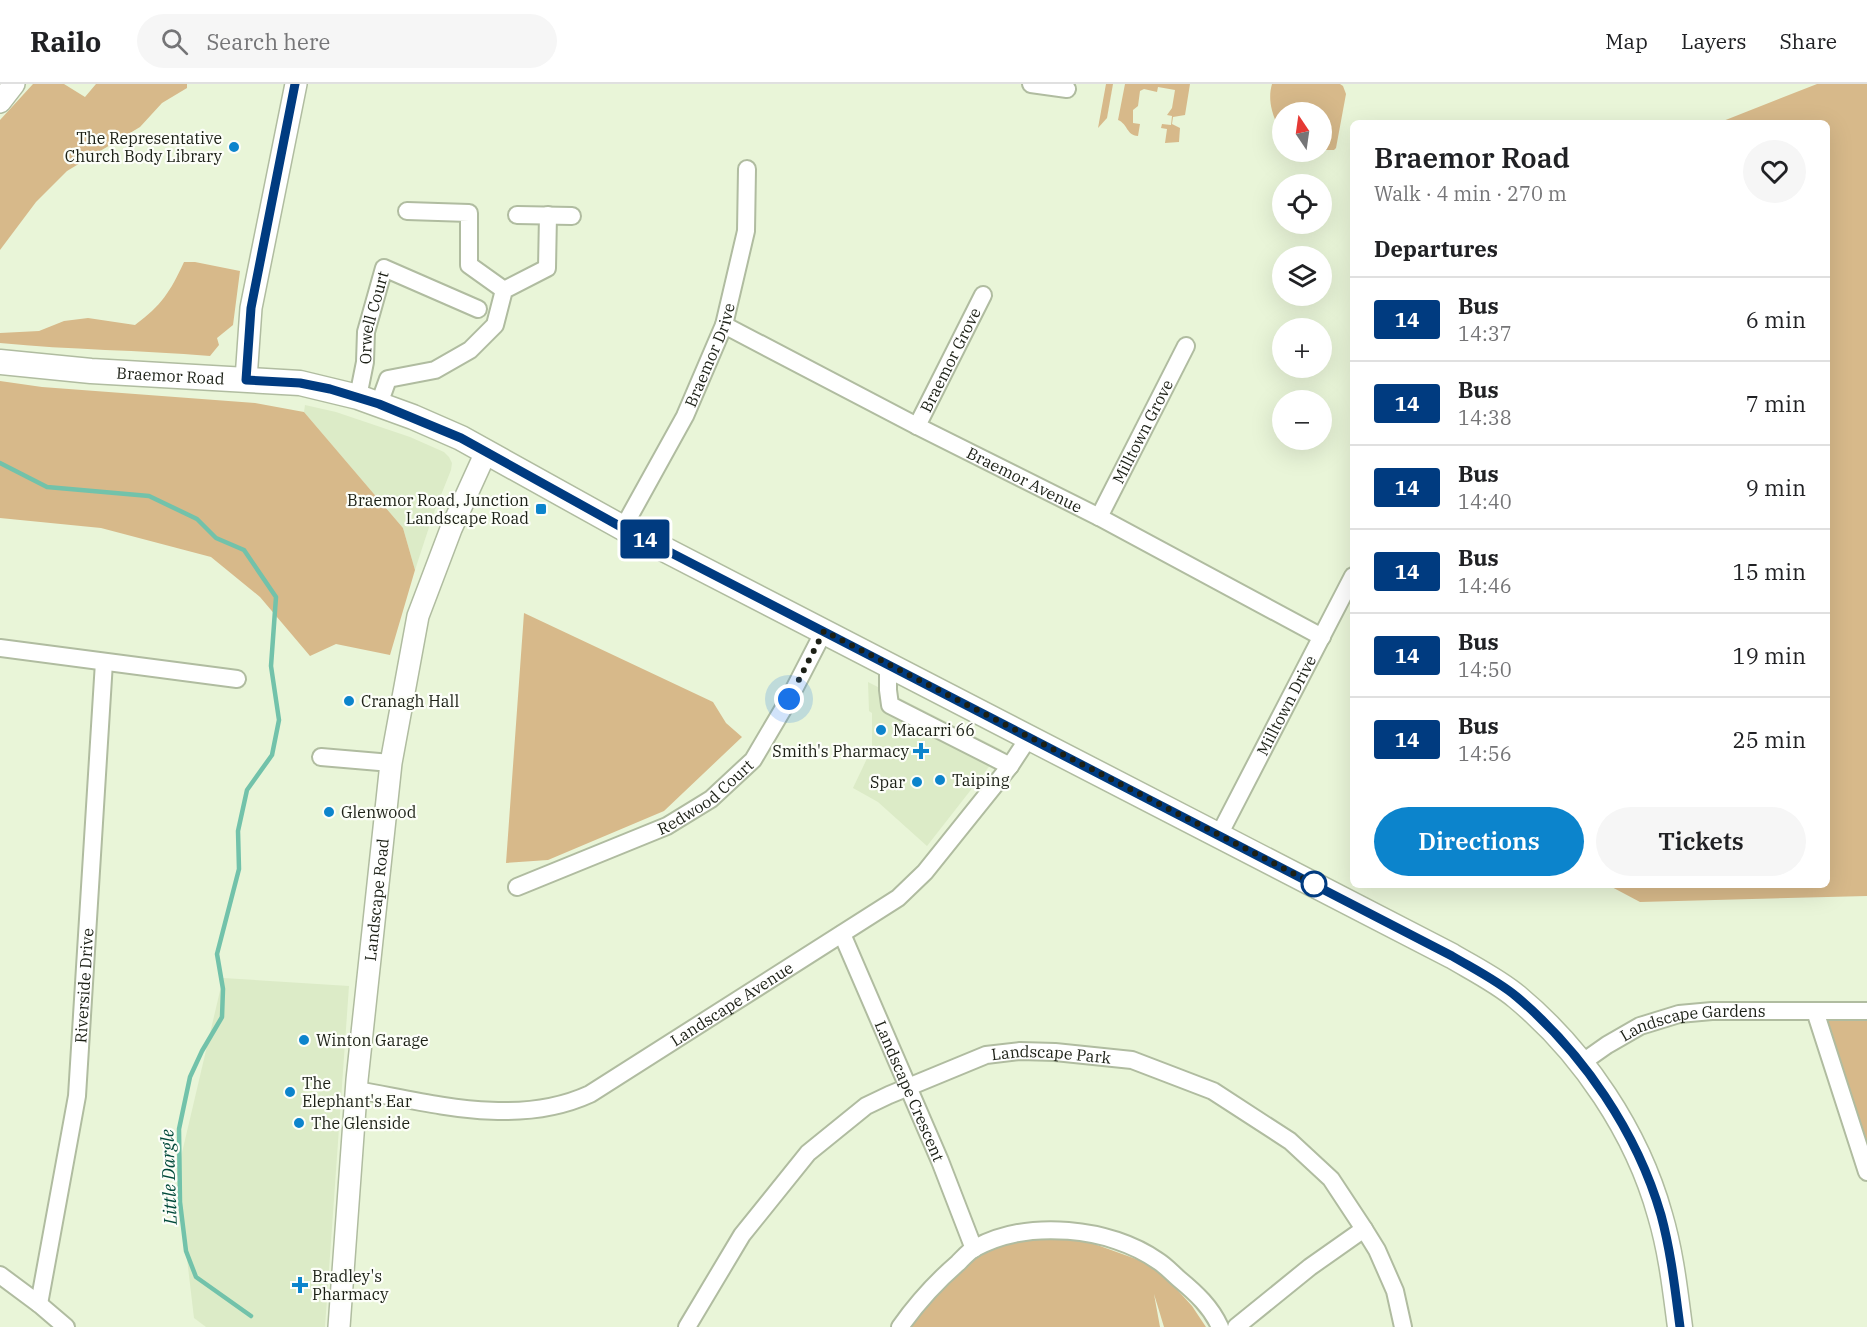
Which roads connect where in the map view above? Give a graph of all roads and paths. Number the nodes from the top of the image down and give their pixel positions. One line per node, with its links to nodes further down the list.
1 (14, 84): 5 (street)
2 (296, 84): 17 (street)
3 (1031, 84): 4 (street)
4 (1067, 89)
5 (0, 102)
6 (747, 169): 14 (street, Braemor Drive)
7 (407, 212): 11 (street)
8 (517, 215): 9 (street)
9 (548, 215): 10 (street); 11 (street)
10 (572, 216)
11 (504, 290): 18 (street)
12 (983, 295): 19 (street, Braemor Grove)
13 (478, 309): 18 (street, Orwell Court)
14 (724, 325): 19 (street, Braemor Avenue); 22 (street, Braemor Drive)
15 (1186, 346): 21 (street, Milltown Grove)
16 (0, 362): 17 (main road, Braemor Road)
17 (246, 380): 18 (main road, Braemor Road)
18 (369, 401): 20 (main road, Braemor Road)
19 (918, 426): 21 (street, Braemor Avenue)
20 (486, 452): 22 (main road, Braemor Road); 32 (street, Landscape Road)
21 (1100, 518): 25 (street, Braemor Avenue)
22 (623, 528): 24 (main road, Braemor Road)
23 (1350, 582): 25 (street, Milltown Drive)
24 (824, 631): 28 (main road, Braemor Road); 35 (street, Redwood Court)
25 (1322, 637): 34 (street, Milltown Drive)
26 (0, 648): 27 (street)
27 (104, 662): 29 (street); 46 (street, Riverside Drive)
28 (888, 664): 30 (main road, Braemor Road); 33 (street)
29 (237, 679)
30 (1029, 737): 33 (street, Landscape Avenue); 34 (main road, Braemor Road)
31 (321, 758): 32 (street)
32 (391, 763): 41 (street, Landscape Road)
33 (1010, 766): 36 (street, Landscape Avenue)
34 (1219, 835): 39 (main road, Braemor Road)
35 (517, 886)
36 (842, 934): 40 (street, Landscape Crescent); 41 (street, Landscape Avenue)
37 (1815, 1011): 38 (street, Landscape Gardens); 39 (street, Landscape Gardens); 42 (street)
38 (1867, 1011)
39 (1580, 1064): 54 (main road, Braemor Road)
40 (907, 1086): 43 (street, Landscape Park); 44 (street, Landscape Crescent); 49 (street, Landscape Park)
41 (357, 1090): 48 (street, Landscape Road)
42 (1867, 1172)
43 (1364, 1229): 52 (street); 53 (street, Landscape Park)
44 (974, 1249): 50 (street); 51 (street)
45 (0, 1275): 46 (street)
46 (39, 1304): 47 (street)
47 (66, 1327)
48 (339, 1327)
49 (687, 1327)
50 (900, 1327)
51 (1220, 1327)
52 (1236, 1327)
53 (1403, 1327)
54 (1680, 1327)

